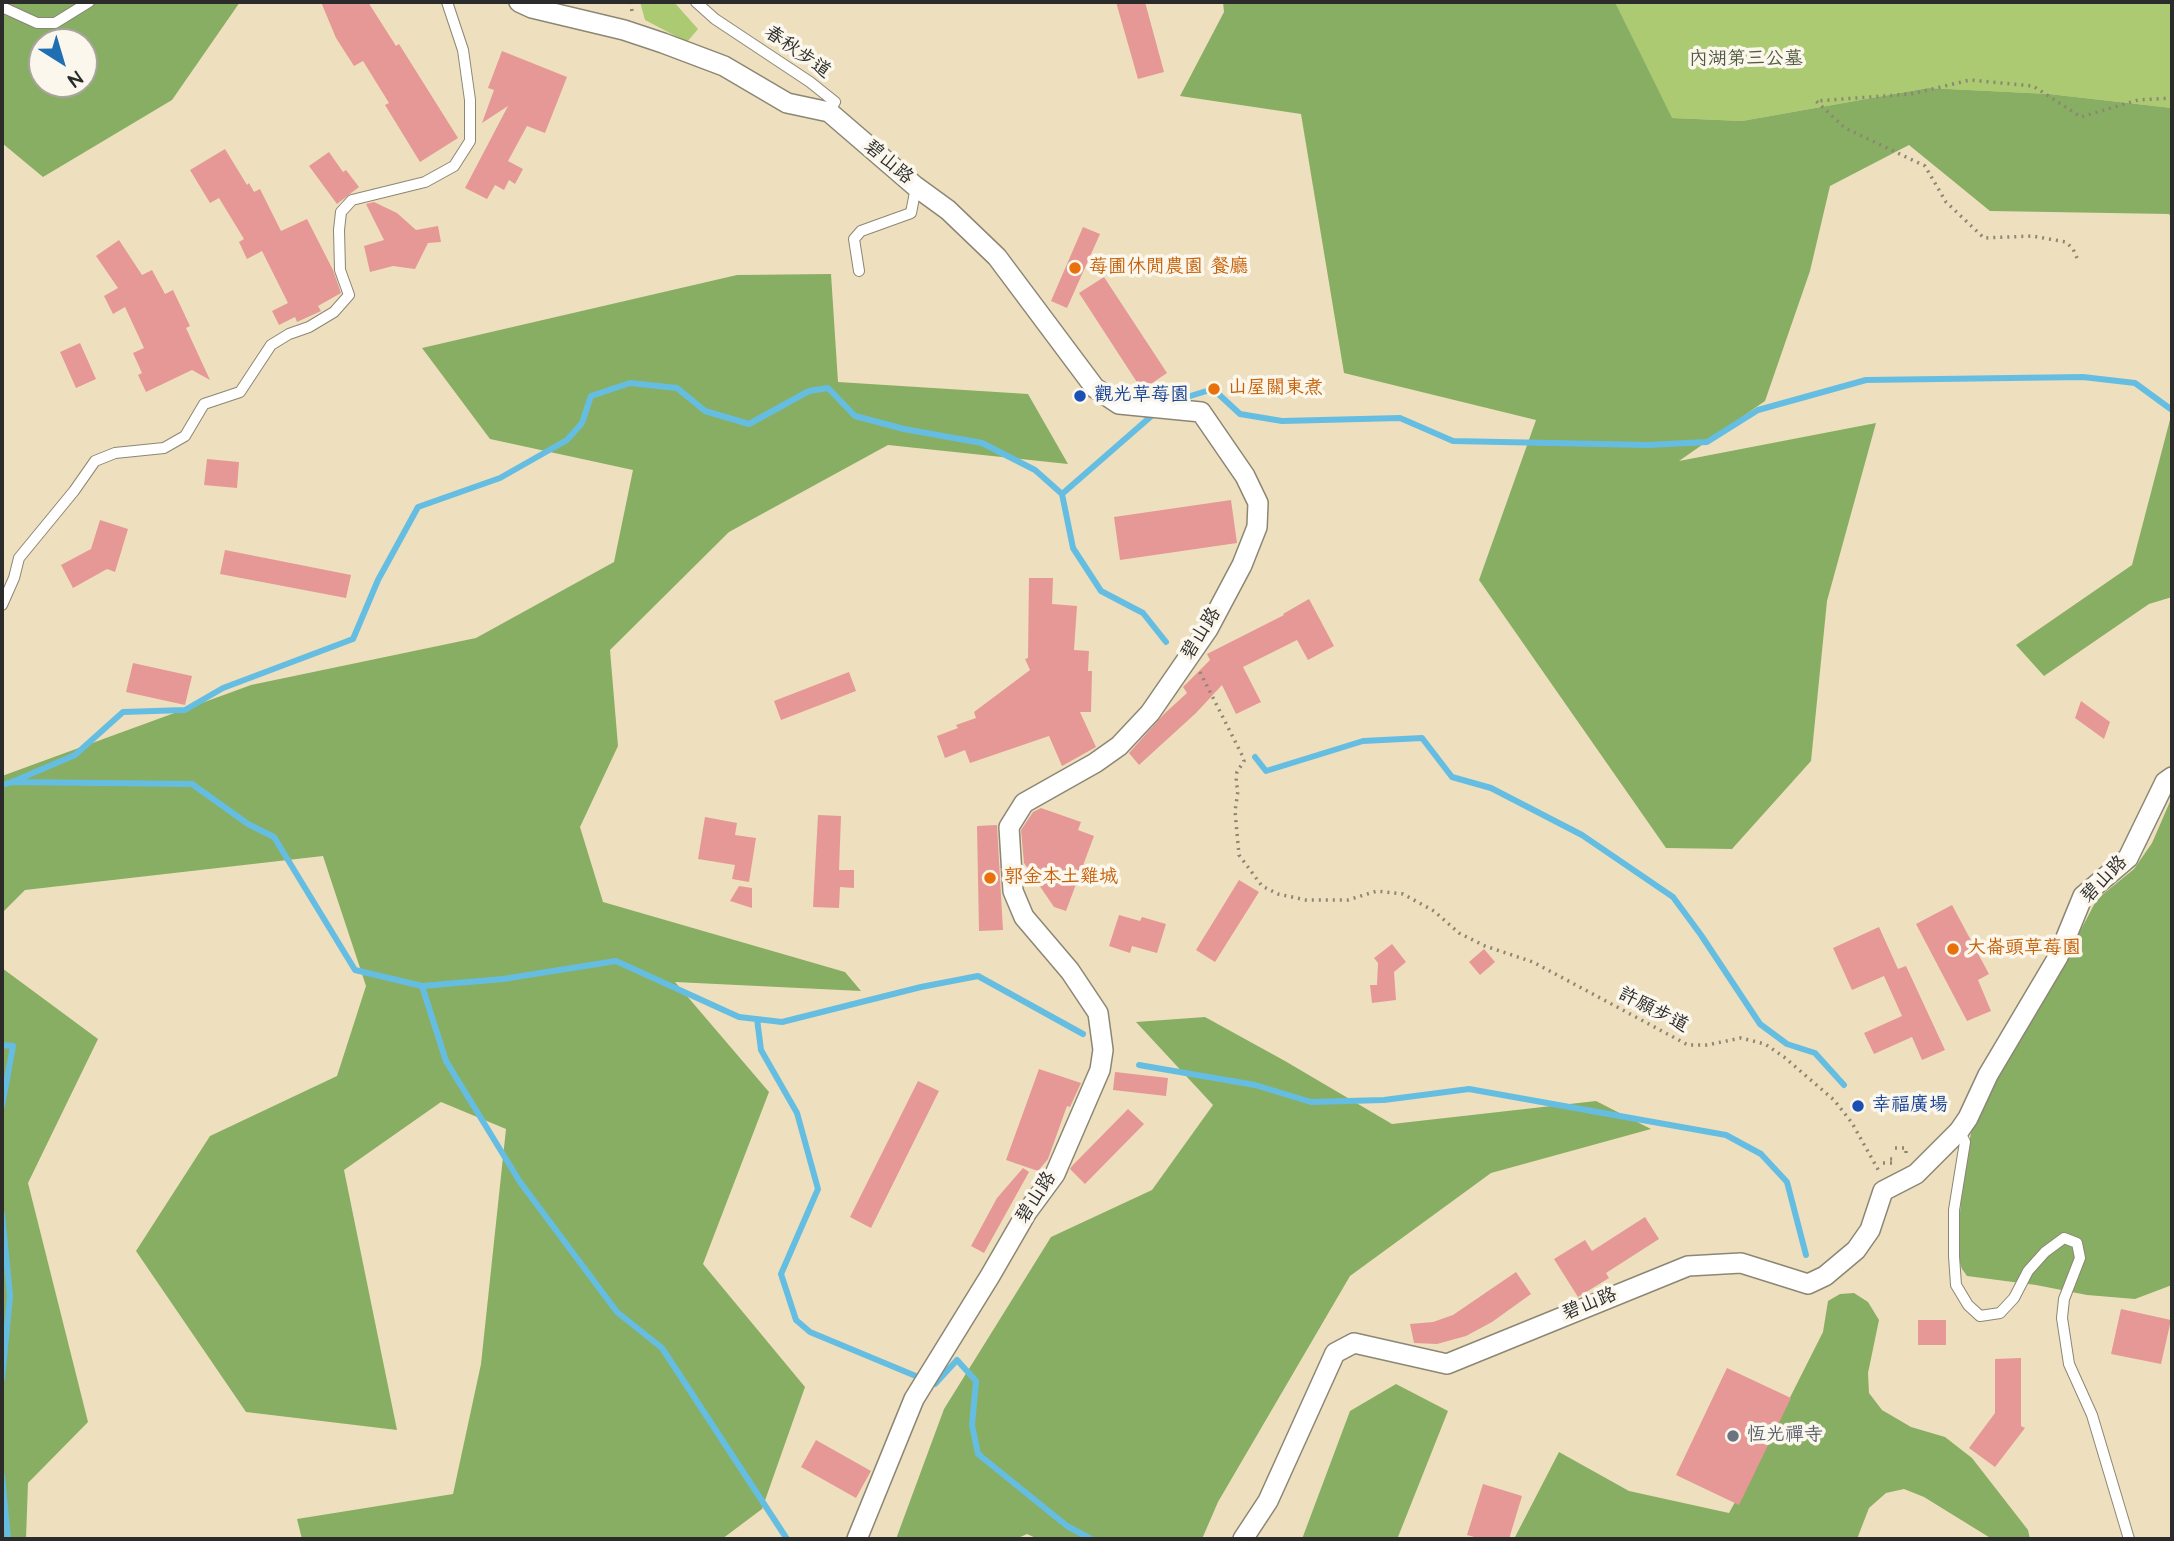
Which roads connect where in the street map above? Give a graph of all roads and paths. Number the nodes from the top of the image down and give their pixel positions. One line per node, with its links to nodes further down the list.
1 (89, 2): 5 (lane)
2 (447, 2): 11 (lane)
3 (519, 2): 7 (street, 碧山路)
4 (696, 2): 7 (lane, 春秋步道)
5 (2, 7)
6 (2172, 98): 9 (path)
7 (829, 113): 8 (street, 碧山路)
8 (916, 187): 10 (lane); 12 (street, 碧山路)
9 (2077, 258)
10 (859, 271)
11 (2, 605)
12 (1190, 656): 17 (path, 許願步道); 18 (street, 碧山路)
13 (2172, 777): 14 (street, 碧山路)
14 (1959, 1131): 17 (street, 碧山路); 20 (lane)
15 (1895, 1148): 16 (path)
16 (1916, 1152)
17 (1883, 1191): 19 (street, 碧山路)
18 (857, 1539)
19 (1243, 1539)
20 (2129, 1539)

